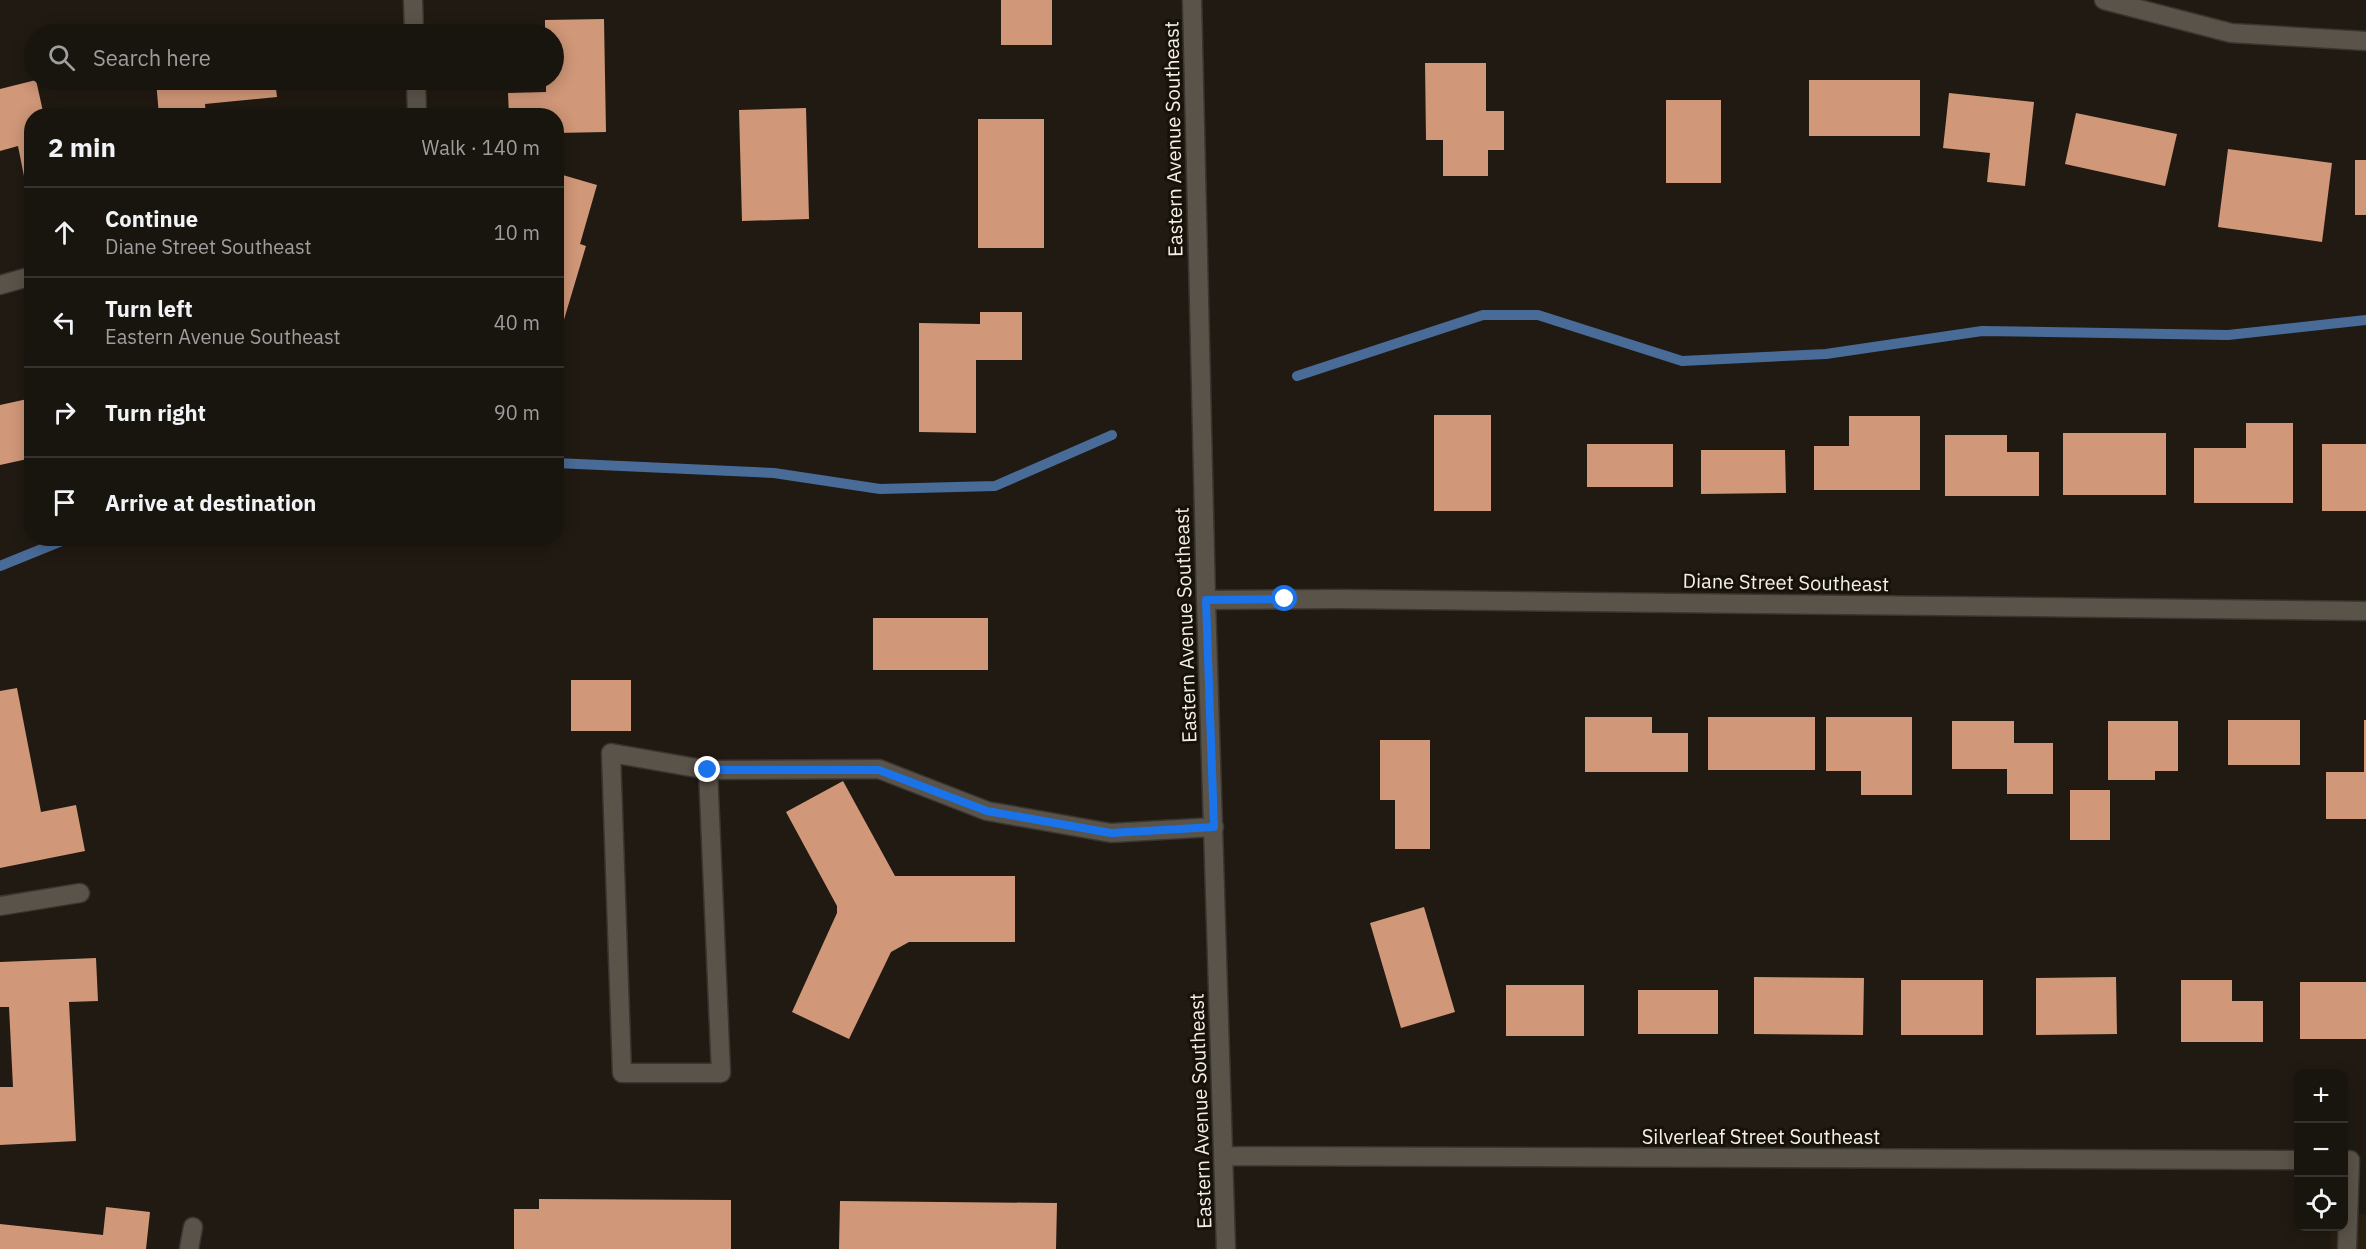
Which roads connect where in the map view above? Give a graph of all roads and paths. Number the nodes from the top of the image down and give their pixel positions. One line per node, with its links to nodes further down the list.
1 (413, 0): 4 (street)
2 (1192, 0): 10 (street, Eastern Avenue Southeast)
3 (2104, 0): 5 (street)
4 (414, 24)
5 (2366, 41)
6 (416, 90): 7 (street)
7 (417, 108)
8 (24, 278): 9 (street)
9 (0, 285)
10 (1206, 600): 11 (street, Diane Street Southeast); 13 (street, Eastern Avenue Southeast)
11 (2366, 611)
12 (708, 770): 12 (street); 13 (street)
13 (1214, 827): 16 (street, Eastern Avenue Southeast)
14 (80, 893): 15 (street)
15 (0, 906)
16 (1224, 1156): 17 (street, Silverleaf Street Southeast); 21 (street, Eastern Avenue Southeast)
17 (2294, 1160)
18 (2353, 1160): 22 (street)
19 (193, 1227): 20 (street)
20 (189, 1249)
21 (1226, 1249)
22 (2347, 1249)

